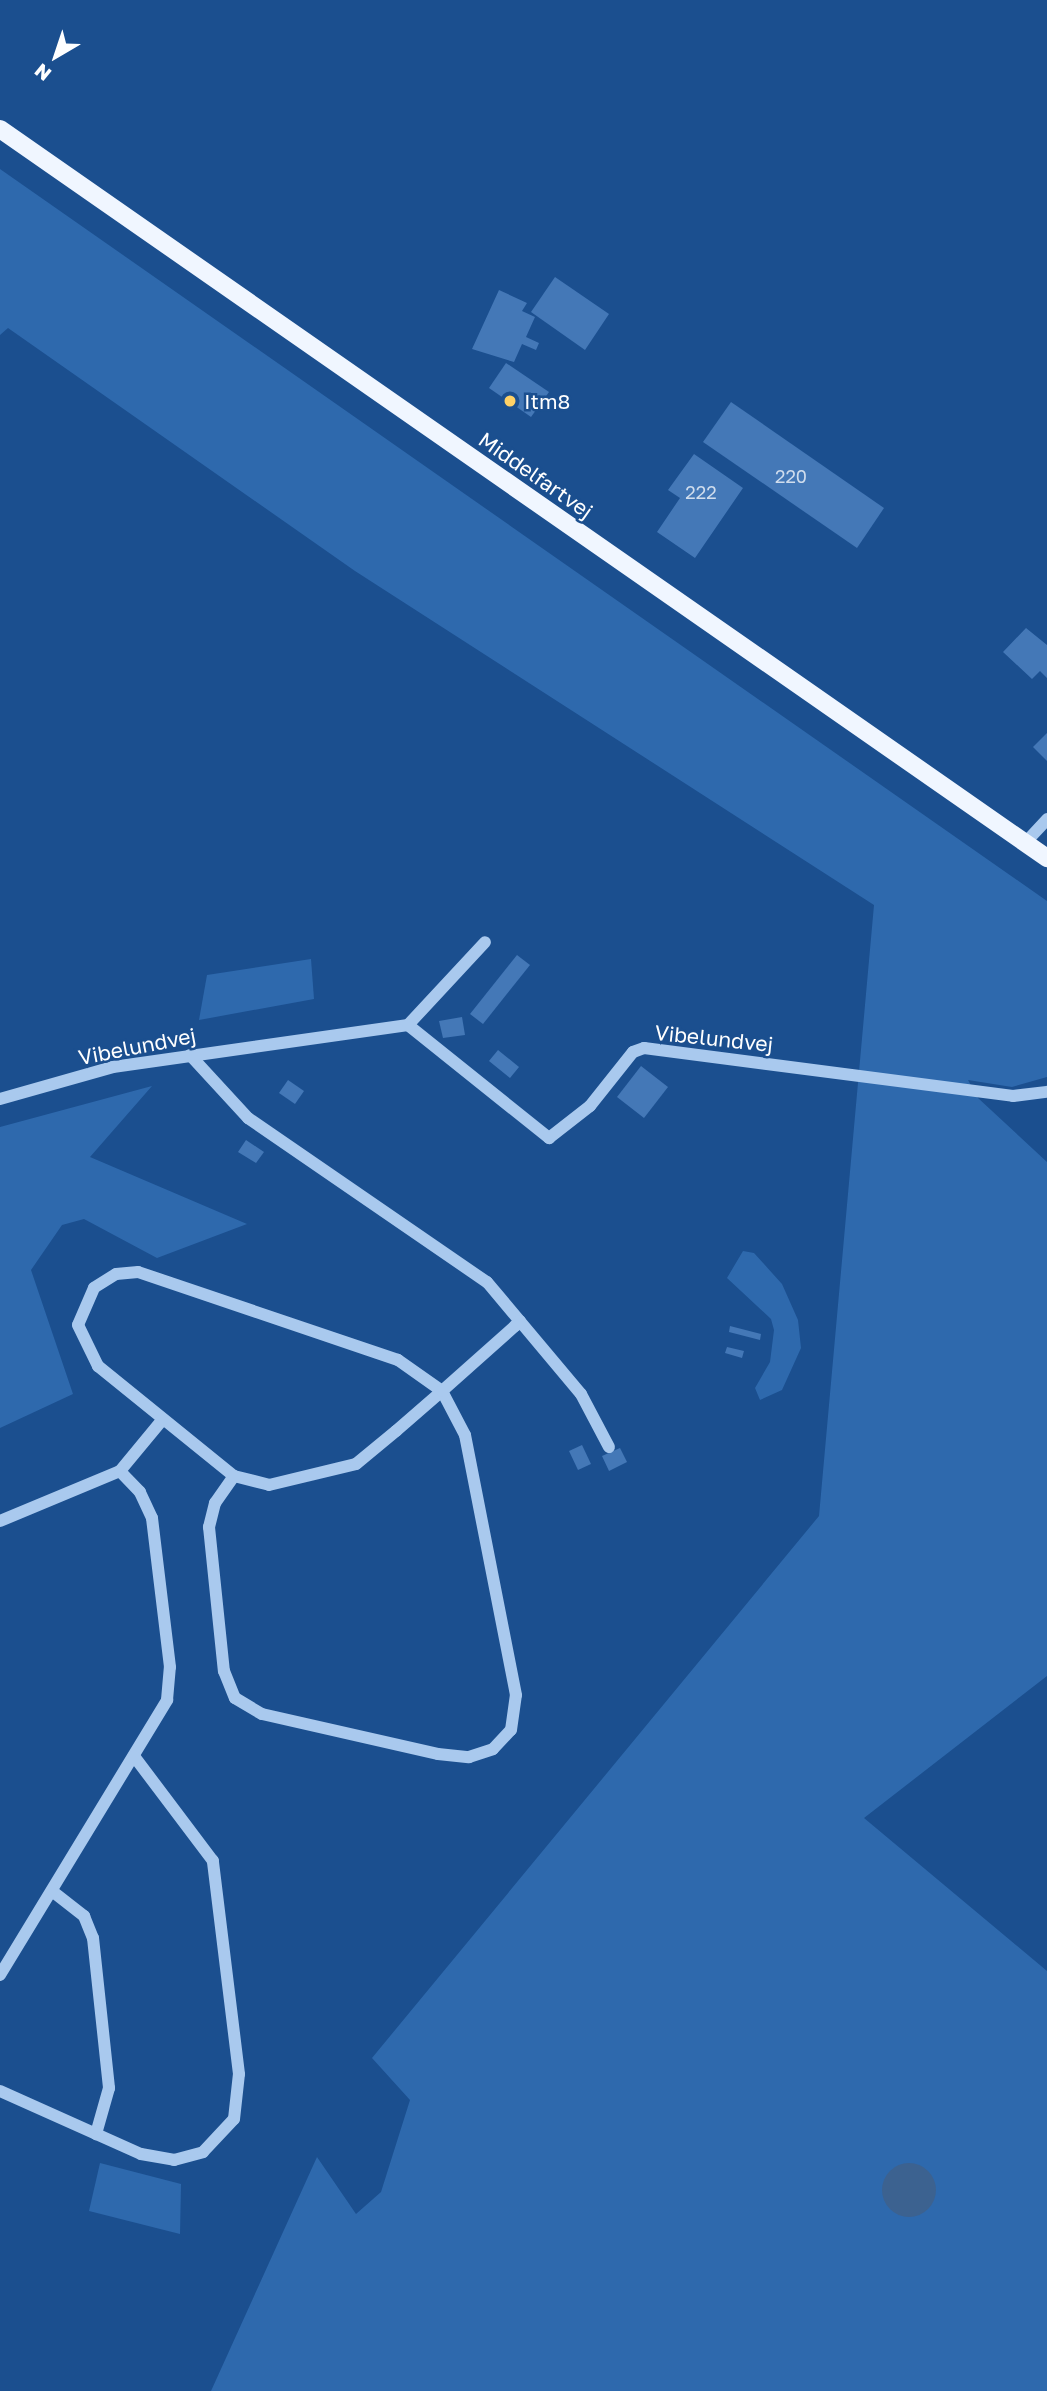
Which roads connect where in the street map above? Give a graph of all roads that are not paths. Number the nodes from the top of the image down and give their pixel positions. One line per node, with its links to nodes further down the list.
1 (0, 129): 3 (main road, Middelfartvej)
2 (1047, 819): 3 (street)
3 (1026, 843): 4 (main road, Middelfartvej)
4 (1047, 858)
5 (485, 942): 6 (street)
6 (408, 1025): 7 (street, Vibelundvej); 8 (street, Vibelundvej)
7 (190, 1055): 9 (street, Vibelundvej); 10 (street)
8 (1047, 1092)
9 (0, 1099)
10 (520, 1321): 11 (street); 13 (street)
11 (442, 1391): 12 (street); 15 (street); 15 (street)
12 (163, 1419): 14 (street); 15 (street)
13 (609, 1447)
14 (120, 1472): 16 (street); 17 (street)
15 (234, 1476)
16 (0, 1521)
17 (134, 1756): 18 (street); 21 (street)
18 (51, 1891): 19 (street); 21 (street)
19 (0, 1975)
20 (0, 2091): 21 (street)
21 (96, 2134)

